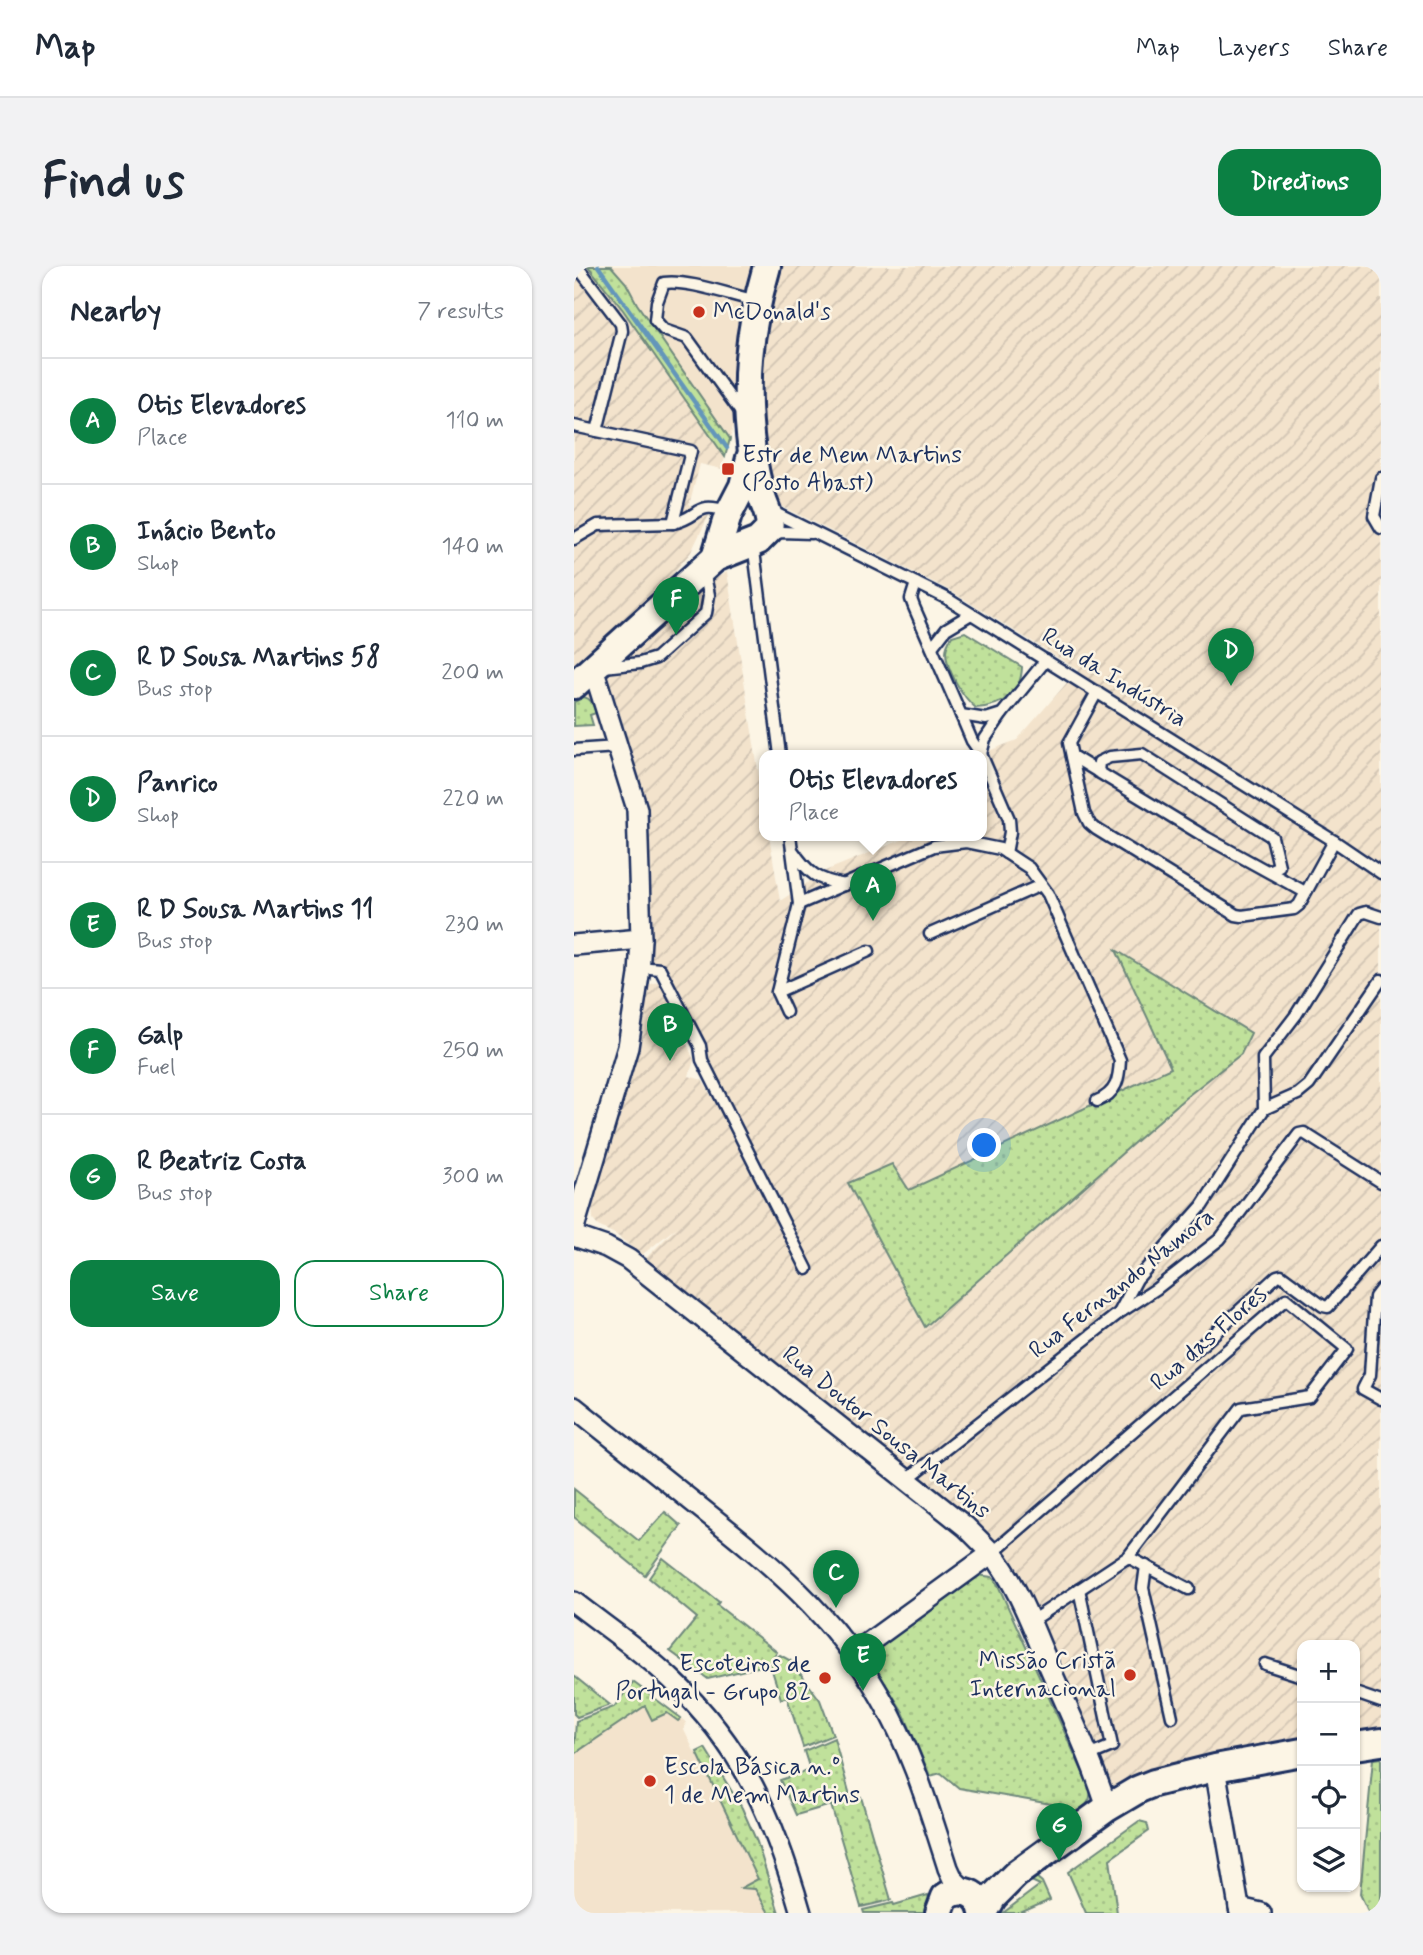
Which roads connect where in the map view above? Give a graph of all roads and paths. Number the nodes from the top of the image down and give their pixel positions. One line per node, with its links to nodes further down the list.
1 (577, 266): 6 (lane)
2 (766, 266): 3 (street)
3 (757, 301): 4 (street); 4 (lane)
4 (750, 421): 7 (street)
5 (574, 426): 6 (lane)
6 (597, 431): 11 (lane)
7 (752, 450): 9 (street); 10 (street)
8 (1381, 478): 12 (lane)
9 (766, 508): 10 (street); 13 (lane, Rua da Indústria); 15 (street)
10 (729, 512): 11 (lane); 15 (street); 16 (street)
11 (673, 523): 14 (lane)
12 (1381, 528)
13 (814, 534): 15 (lane, Rua da Indústria); 17 (lane, Rua da Indústria)
14 (574, 539)
15 (753, 542): 16 (street); 27 (lane)
16 (709, 563): 21 (street)
17 (916, 583): 18 (lane, Rua da Indústria); 19 (lane)
18 (971, 614): 19 (lane); 20 (lane, Rua da Indústria)
19 (932, 648): 24 (lane)
20 (1046, 660): 22 (lane, Rua da Indústria); 23 (lane)
21 (583, 677): 25 (street)
22 (1097, 692): 30 (lane); 34 (lane, Rua da Indústria)
23 (1002, 714): 24 (lane); 29 (lane)
24 (961, 715): 28 (lane)
25 (617, 747): 26 (lane); 45 (street)
26 (574, 750)
27 (779, 750)
28 (978, 750)
29 (982, 750)
30 (1072, 756): 32 (lane); 41 (lane)
31 (987, 768): 36 (lane)
32 (1098, 772): 37 (lane); 37 (lane)
33 (791, 841): 35 (lane)
34 (1334, 841): 38 (lane, Rua da Indústria); 41 (lane)
35 (792, 849): 40 (lane); 42 (lane)
36 (1006, 853): 39 (lane); 40 (lane)
37 (1268, 871): 41 (lane)
38 (1381, 873)
39 (1041, 884): 44 (lane); 52 (lane)
40 (845, 885): 42 (lane)
41 (1305, 892)
42 (799, 904): 50 (lane)
43 (1381, 917): 53 (lane)
44 (930, 933)
45 (641, 939): 46 (street); 48 (street)
46 (574, 945)
47 (869, 951): 50 (lane)
48 (640, 967): 55 (street); 58 (lane)
49 (1381, 979): 53 (lane)
50 (777, 992): 51 (lane)
51 (786, 1012)
52 (1097, 1101)
53 (1264, 1109): 60 (lane)
54 (1381, 1182): 60 (lane, Rua Fernando Namora)
55 (574, 1228)
56 (574, 1236): 64 (street, Rua Doutor Sousa Martins)
57 (1381, 1246): 61 (lane)
58 (807, 1269)
59 (1381, 1289): 62 (lane)
60 (1119, 1313): 64 (lane, Rua Fernando Namora)
61 (1192, 1354)
62 (1381, 1399)
63 (574, 1407): 72 (street)
64 (906, 1479): 65 (street, Rua Doutor Sousa Martins)
65 (992, 1553): 66 (lane, Rua das Flores); 71 (street); 72 (street, Rua Doutor Sousa Martins)
66 (1128, 1557): 67 (lane); 68 (lane, Rua das Flores)
67 (1146, 1566): 69 (lane); 77 (lane)
68 (1079, 1589): 71 (lane, Rua das Flores); 81 (lane)
69 (1189, 1589)
70 (574, 1602): 88 (street)
71 (1030, 1622): 81 (street)
72 (853, 1654): 84 (street)
73 (1265, 1664): 74 (lane)
74 (1297, 1674)
75 (1360, 1695): 76 (lane)
76 (1381, 1702)
77 (1172, 1717)
78 (1381, 1742): 79 (street)
79 (1360, 1745)
80 (1297, 1753): 82 (street)
81 (1088, 1756): 83 (street)
82 (1215, 1768): 83 (street); 87 (street)
83 (1107, 1808): 85 (street)
84 (939, 1842): 85 (street); 86 (street)
85 (976, 1902): 86 (street)
86 (940, 1908)
87 (1239, 1910): 89 (street)
88 (802, 1913)
89 (1262, 1913)

